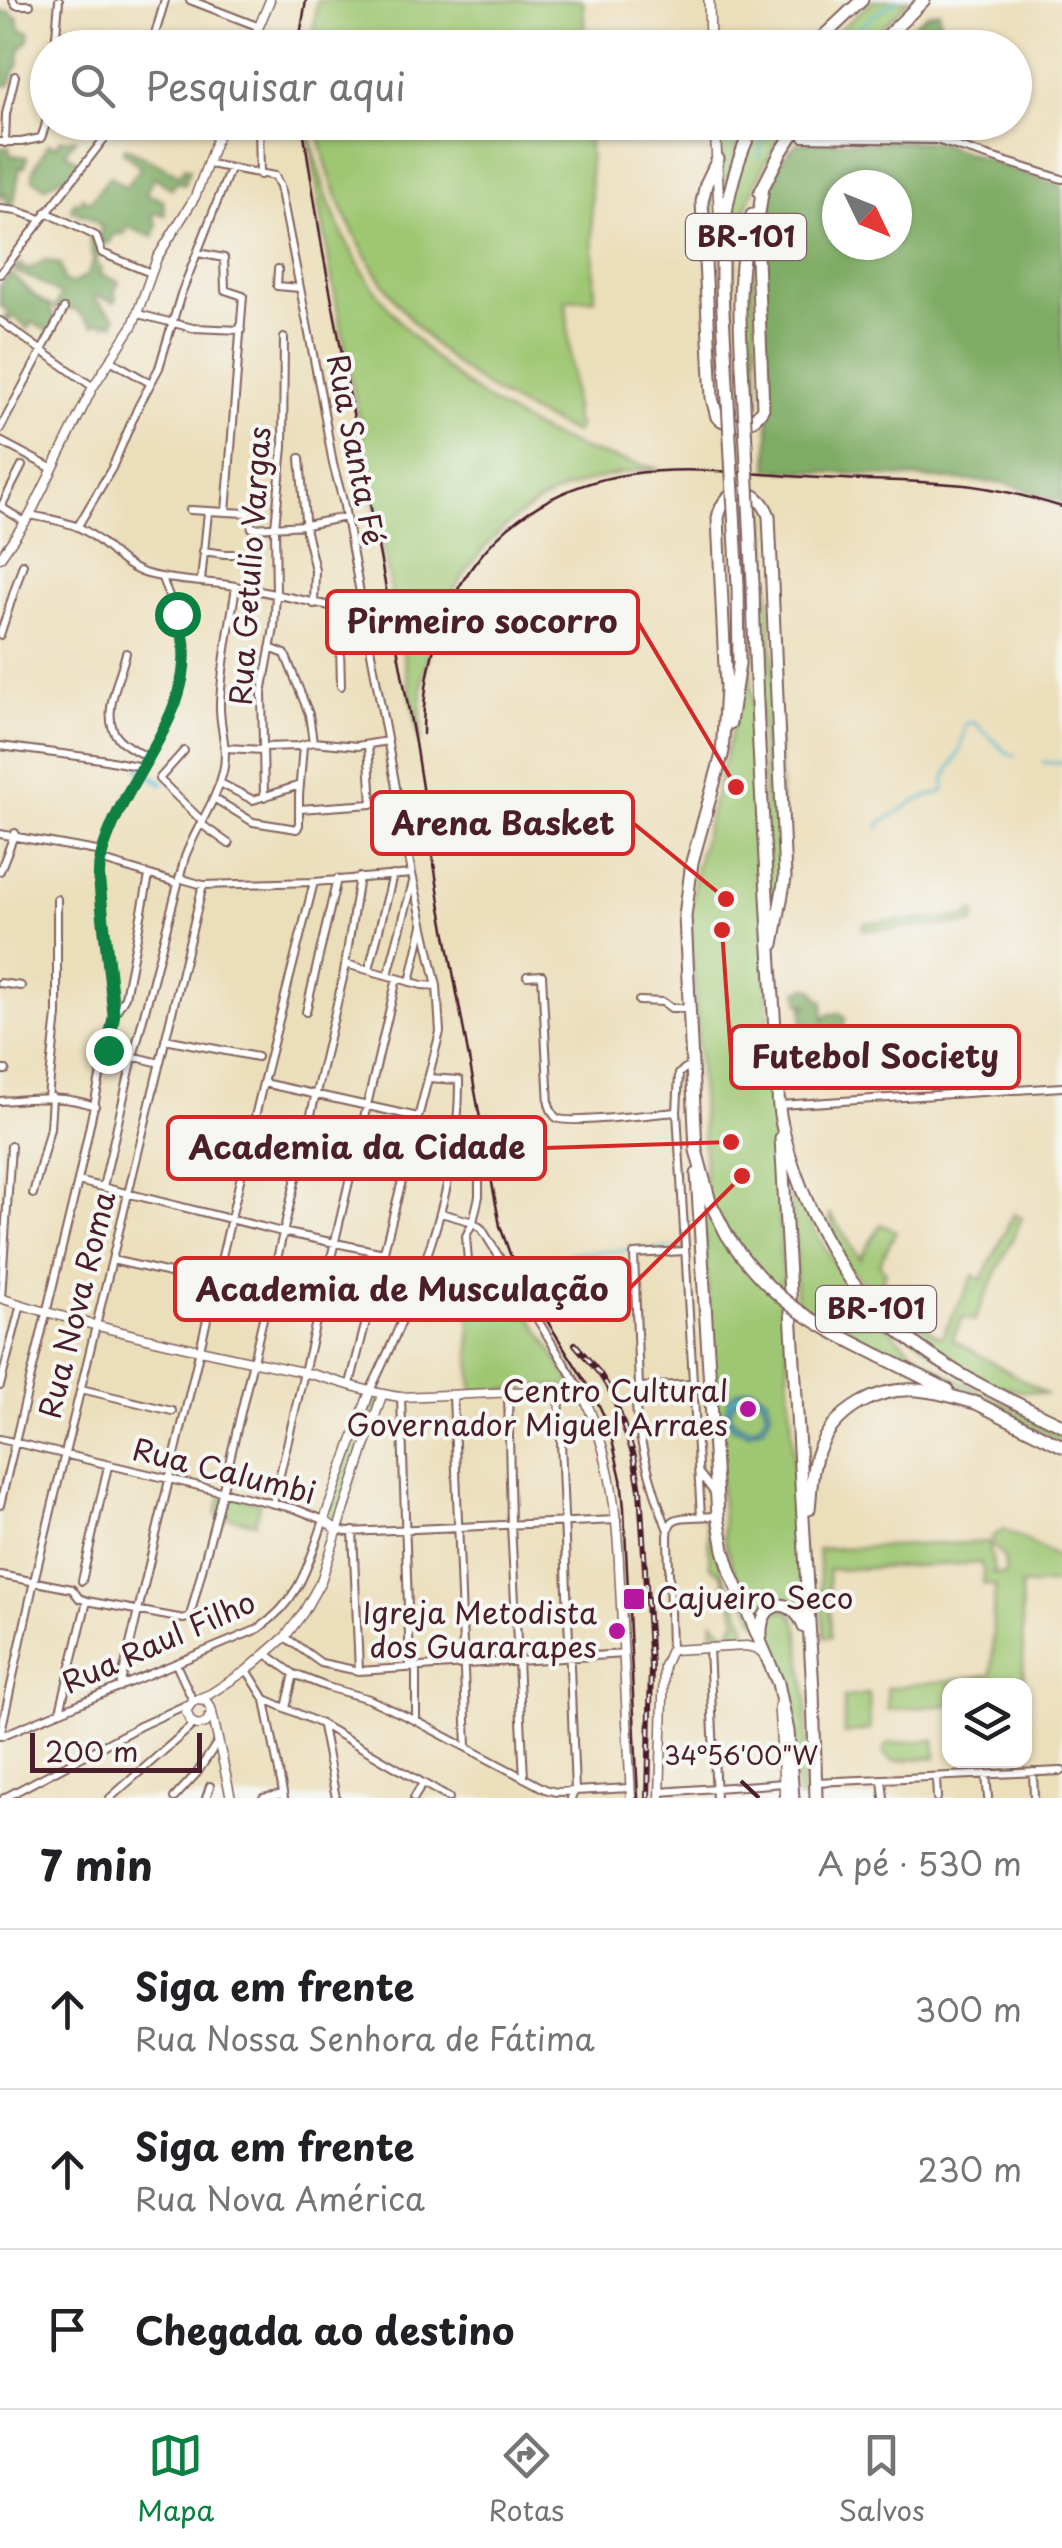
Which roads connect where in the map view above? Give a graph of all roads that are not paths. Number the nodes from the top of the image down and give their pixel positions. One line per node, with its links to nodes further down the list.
1 (13, 0): 10 (street)
2 (60, 0): 13 (street)
3 (165, 0): 14 (street)
4 (190, 0): 11 (street)
5 (228, 0): 11 (street)
6 (270, 0): 12 (street)
7 (709, 0): 16 (main road)
8 (862, 0): 17 (highway)
9 (924, 0): 18 (highway)
10 (30, 5)
11 (222, 12): 12 (street)
12 (257, 26): 15 (street)
13 (57, 30)
14 (156, 30)
15 (256, 30)
16 (710, 30)
17 (830, 30)
18 (893, 30)
19 (15, 76): 28 (street)
20 (30, 140): 28 (street)
21 (102, 140): 36 (street)
22 (217, 140): 30 (street)
23 (259, 140): 32 (street)
24 (716, 140): 29 (main road, BR-101)
25 (749, 140): 37 (highway, BR-101)
26 (788, 140): 34 (highway, BR-101)
27 (936, 140): 33 (street)
28 (2, 142)
29 (718, 159): 34 (highway); 37 (main road, BR-101)
30 (209, 164): 31 (street); 40 (street)
31 (230, 169): 32 (street); 38 (street)
32 (260, 175): 42 (street, Rua Santa Fé)
33 (1062, 179)
34 (763, 186): 80 (highway, BR-101, bridge)
35 (0, 209): 36 (street)
36 (43, 215): 40 (street); 41 (street)
37 (720, 251): 91 (highway, BR-101, bridge)
38 (198, 253): 46 (street); 47 (street)
39 (278, 268): 42 (street)
40 (151, 273): 44 (street)
41 (0, 274)
42 (300, 288): 61 (street, Rua Santa Fé)
43 (64, 309): 49 (street)
44 (138, 314): 46 (street); 50 (street)
45 (1, 323): 49 (street)
46 (172, 324): 47 (street); 51 (street)
47 (241, 330): 60 (street)
48 (284, 338): 65 (street, Rua Getulio Vargas)
49 (44, 350): 52 (street); 53 (street)
50 (110, 360): 51 (street); 52 (street)
51 (150, 383): 63 (street)
52 (93, 387): 57 (street)
53 (0, 429)
54 (0, 441): 57 (street)
55 (300, 458): 64 (street)
56 (22, 466): 62 (street)
57 (54, 470): 62 (street)
58 (190, 510): 59 (street)
59 (208, 512): 60 (street); 66 (street)
60 (226, 512): 65 (street)
61 (346, 517): 64 (street); 75 (street, Rua Santa Fé)
62 (27, 518): 63 (street); 68 (street)
63 (78, 526): 70 (street)
64 (306, 526): 65 (street); 74 (street)
65 (275, 527): 73 (street, Rua Getulio Vargas)
66 (203, 550): 67 (street); 71 (street)
67 (248, 554)
68 (0, 558)
69 (23, 564): 76 (street)
70 (162, 578): 71 (street); 92 (street)
71 (201, 581): 72 (street)
72 (236, 586): 73 (street); 88 (street)
73 (276, 594): 74 (street); 78 (street, Rua Getulio Vargas)
74 (314, 604): 75 (street)
75 (363, 612): 77 (street, Rua Santa Fé)
76 (0, 634)
77 (369, 641): 81 (street); 83 (street, Rua Santa Fé)
78 (270, 648): 84 (street); 89 (street, Rua Getulio Vargas)
79 (126, 653): 92 (street)
80 (756, 674): 82 (highway); 115 (highway, BR-101)
81 (341, 686)
82 (777, 703): 91 (highway); 115 (highway)
83 (388, 741): 86 (street); 108 (street, Rua Santa Fé)
84 (314, 742): 85 (street); 86 (street)
85 (303, 745): 89 (street); 95 (street)
86 (368, 745): 98 (street)
87 (0, 746): 93 (street)
88 (226, 748): 89 (street); 94 (street)
89 (263, 749): 96 (street, Rua Getulio Vargas)
90 (184, 751): 99 (street)
91 (722, 756): 126 (highway, BR-101)
92 (147, 757): 93 (street)
93 (139, 769): 103 (street)
94 (220, 782): 96 (street); 97 (street)
95 (300, 785): 96 (street); 98 (street)
96 (264, 797)
97 (215, 799): 98 (street); 99 (street)
98 (299, 809)
99 (202, 823): 102 (street); 110 (street)
100 (0, 834): 101 (street)
101 (14, 835): 103 (street); 104 (street)
102 (229, 844)
103 (101, 856): 105 (street); 128 (street)
104 (0, 872)
105 (148, 876): 110 (street); 128 (street)
106 (393, 876): 107 (street); 108 (street); 117 (street)
107 (360, 877): 109 (street); 116 (street)
108 (412, 877): 114 (street, Rua Santa Fé); 118 (street)
109 (337, 879): 111 (street); 127 (street)
110 (178, 881): 112 (street); 131 (street)
111 (314, 882): 112 (street); 136 (street)
112 (203, 885): 129 (street, Rua Nova Roma)
113 (57, 899): 139 (street)
114 (423, 924): 122 (street); 124 (street, Rua Santa Fé)
115 (770, 957): 143 (highway, BR-101)
116 (346, 964): 117 (street); 138 (street)
117 (369, 970): 118 (street)
118 (388, 975): 120 (street)
119 (528, 976): 144 (street)
120 (398, 978): 122 (street); 142 (street)
121 (0, 982): 123 (street)
122 (410, 982): 124 (street)
123 (21, 986)
124 (438, 986): 135 (street, Rua Santa Fé)
125 (639, 1001): 126 (street)
126 (688, 1008): 134 (highway, BR-101)
127 (306, 1012)
128 (114, 1016): 130 (street)
129 (166, 1039): 132 (street); 133 (street, Rua Nova Roma)
130 (108, 1050): 131 (street); 141 (street)
131 (134, 1057): 133 (street); 150 (street)
132 (257, 1057)
133 (160, 1063): 152 (street, Rua Nova Roma)
134 (691, 1068): 144 (street); 147 (highway, BR-101)
135 (428, 1078): 145 (street, Rua Santa Fé); 153 (street)
136 (263, 1084): 138 (street); 154 (street)
137 (1062, 1087): 143 (street)
138 (315, 1095): 142 (street); 156 (street)
139 (50, 1097): 140 (street); 141 (street); 151 (street)
140 (0, 1101)
141 (95, 1106): 149 (street)
142 (368, 1107): 145 (street); 157 (street)
143 (780, 1110): 184 (highway, BR-101); 207 (highway)
144 (678, 1112): 158 (street)
145 (418, 1117): 159 (street, Rua Santa Fé)
146 (11, 1146): 163 (street)
147 (696, 1150): 182 (highway, BR-101, bridge); 193 (highway)
148 (480, 1177): 155 (street)
149 (78, 1180): 150 (street); 165 (street)
150 (103, 1187): 152 (street)
151 (33, 1194)
152 (128, 1194): 154 (street); 160 (street, Rua Nova Roma)
153 (441, 1213): 155 (street); 176 (street)
154 (230, 1219): 156 (street); 167 (street)
155 (473, 1222): 162 (street); 162 (street)
156 (282, 1232): 157 (street); 168 (street)
157 (334, 1243): 159 (street); 169 (street)
158 (684, 1250): 171 (street); 173 (street)
159 (384, 1254): 170 (street, Rua Santa Fé)
160 (112, 1260): 161 (street); 166 (street, Rua Nova Roma)
161 (201, 1280)
162 (520, 1292): 175 (street)
163 (0, 1298): 164 (street)
164 (20, 1304): 165 (street); 172 (street)
165 (47, 1312): 166 (street); 186 (street)
166 (96, 1324): 167 (street); 174 (street, Rua Nova Roma)
167 (201, 1351): 168 (street); 191 (street)
168 (252, 1361): 169 (street); 192 (street)
169 (303, 1372): 170 (street); 194 (street)
170 (350, 1384): 176 (street)
171 (693, 1384): 173 (street); 190 (street)
172 (0, 1386)
173 (639, 1387): 203 (street)
174 (80, 1389): 183 (street); 188 (street, Rua Nova Roma)
175 (580, 1389): 177 (street); 199 (street)
176 (370, 1390): 179 (street); 198 (street, Rua Raul Filho)
177 (559, 1391): 178 (street); 200 (street)
178 (508, 1393): 180 (street); 201 (street)
179 (382, 1395): 181 (street); 205 (street)
180 (452, 1395): 181 (street); 202 (street)
181 (401, 1398): 204 (street)
182 (979, 1404): 187 (highway, BR-101); 207 (highway)
183 (172, 1411)
184 (1062, 1425)
185 (0, 1440): 186 (street, Rua Calumbi)
186 (15, 1443): 188 (street, Rua Calumbi); 195 (street)
187 (1062, 1446)
188 (64, 1455): 189 (street, Rua Calumbi); 210 (street, Rua Nova Roma)
189 (108, 1466): 191 (street, Rua Calumbi); 209 (street)
190 (698, 1472): 193 (street); 196 (street)
191 (169, 1480): 192 (street, Rua Calumbi); 212 (street)
192 (222, 1493): 194 (street, Rua Calumbi); 212 (street)
193 (718, 1497): 197 (highway)
194 (273, 1504): 198 (street, Rua Calumbi)
195 (0, 1505)
196 (701, 1516): 197 (street); 203 (street)
197 (718, 1516): 216 (highway)
198 (324, 1520): 205 (street, Rua Calumbi); 222 (street, Rua Raul Filho)
199 (617, 1520): 200 (street, Rua Calumbi); 219 (street)
200 (564, 1522): 201 (street, Rua Calumbi); 220 (street)
201 (511, 1524): 202 (street, Rua Calumbi); 221 (street)
202 (458, 1525): 204 (street, Rua Calumbi); 223 (street)
203 (668, 1528): 215 (street)
204 (405, 1529): 206 (street, Rua Calumbi); 224 (street)
205 (336, 1530): 206 (street, Rua Calumbi); 213 (street)
206 (353, 1532): 226 (street)
207 (805, 1543): 217 (highway)
208 (0, 1575): 210 (street)
209 (82, 1581)
210 (34, 1582): 211 (street); 239 (street, Rua Nova Roma)
211 (87, 1601): 212 (street); 235 (street)
212 (140, 1610): 229 (street)
213 (285, 1637): 218 (street); 226 (street)
214 (709, 1648): 215 (street); 216 (street); 254 (street)
215 (671, 1650): 256 (street)
216 (765, 1650): 217 (highway); 228 (highway)
217 (809, 1651): 251 (highway)
218 (266, 1654): 225 (street); 227 (street)
219 (624, 1654): 220 (street); 252 (street)
220 (570, 1659): 221 (street); 253 (street)
221 (518, 1662): 223 (street); 246 (street)
222 (176, 1664): 229 (street, Rua Raul Filho); 232 (street)
223 (464, 1664): 224 (street); 241 (street)
224 (413, 1666): 226 (street); 236 (street)
225 (247, 1670): 230 (street); 231 (street)
226 (359, 1671)
227 (294, 1674): 233 (street); 236 (street)
228 (778, 1684): 249 (main road); 268 (highway)
229 (120, 1687): 235 (street, Rua Raul Filho)
230 (216, 1690): 232 (street); 234 (street)
231 (265, 1698): 233 (street); 257 (street)
232 (193, 1701): 234 (street); 238 (street); 255 (street)
233 (286, 1708): 237 (street)
234 (212, 1710): 238 (street); 240 (street)
235 (60, 1711): 239 (street, Rua Raul Filho)
236 (416, 1721): 241 (street)
237 (322, 1724): 248 (street); 264 (street)
238 (196, 1725): 240 (street); 259 (street)
239 (0, 1736)
240 (216, 1739): 260 (street); 262 (street)
241 (467, 1746): 246 (street)
242 (1062, 1771): 243 (street)
243 (1033, 1772): 244 (street); 272 (street)
244 (986, 1774): 245 (street); 271 (street)
245 (936, 1778): 247 (street); 270 (street)
246 (524, 1779): 253 (street)
247 (882, 1780): 251 (street); 269 (street)
248 (423, 1783): 265 (street); 266 (street)
249 (784, 1783): 254 (street); 267 (main road)
250 (210, 1786): 261 (street)
251 (816, 1792)
252 (631, 1793): 253 (street)
253 (573, 1794)
254 (716, 1794): 256 (street)
255 (20, 1795): 258 (street)
256 (660, 1795)
257 (283, 1796): 263 (street)
258 (4, 1798)
259 (110, 1798)
260 (174, 1798)
261 (206, 1798)
262 (231, 1798)
263 (263, 1798)
264 (336, 1798)
265 (414, 1798)
266 (448, 1798)
267 (785, 1798)
268 (793, 1798)
269 (884, 1798)
270 (937, 1798)
271 (988, 1798)
272 (1034, 1798)

